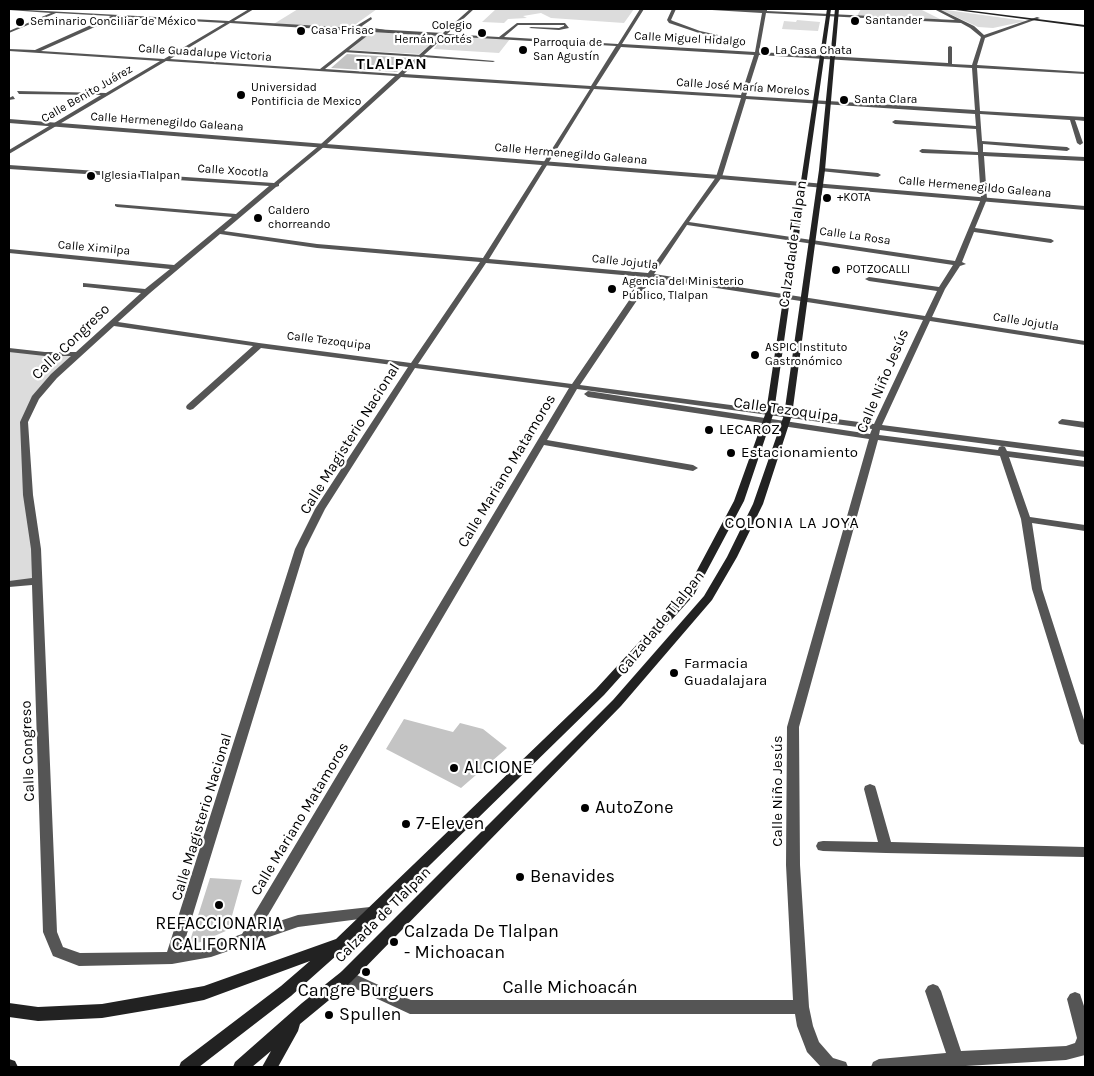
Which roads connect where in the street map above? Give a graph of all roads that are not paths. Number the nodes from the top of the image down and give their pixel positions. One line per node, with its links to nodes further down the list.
1 (9, 9): 12 (street)
2 (62, 9): 12 (street)
3 (252, 9): 17 (street, Calle Benito Juárez)
4 (472, 9): 27 (street, Calle Congreso)
5 (642, 9): 32 (street, Calle Magisterio Nacional)
6 (674, 9): 28 (street)
7 (712, 9): 11 (street)
8 (936, 9): 18 (street)
9 (950, 9): 16 (main road)
10 (966, 9): 16 (main road)
11 (766, 10): 13 (street); 37 (street, Calle Mariano Matamoros)
12 (56, 12): 14 (street); 25 (street)
13 (833, 12): 18 (street); 39 (main road, Calzada de Tlalpan)
14 (116, 15): 17 (street); 36 (street)
15 (371, 18): 26 (street)
16 (1036, 19): 20 (main road); 24 (street)
17 (229, 22): 23 (street); 40 (street, Calle Benito Juárez)
18 (962, 22): 21 (street)
19 (535, 24): 22 (street); 22 (street); 30 (street)
20 (1085, 25)
21 (972, 27): 24 (street); 29 (street)
22 (531, 28): 31 (street)
23 (372, 30): 26 (street); 35 (street)
24 (1000, 30): 29 (street)
25 (9, 32)
26 (391, 32): 27 (street, Calle Miguel Hidalgo)
27 (444, 35): 30 (street, Calle Miguel Hidalgo); 38 (street, Calle Congreso)
28 (716, 35)
29 (983, 37): 43 (street, Calle Niño Jesús)
30 (500, 38): 31 (street, Calle Miguel Hidalgo)
31 (521, 39): 32 (street, Calle Miguel Hidalgo)
32 (618, 45): 37 (street, Calle Miguel Hidalgo); 47 (street, Calle Magisterio Nacional)
33 (950, 47): 42 (street)
34 (9, 50): 36 (street, Calle Guadalupe Victoria)
35 (345, 51): 38 (street); 44 (street)
36 (35, 52): 40 (street, Calle Guadalupe Victoria)
37 (758, 53): 39 (street, Calle Miguel Hidalgo); 50 (street, Calle Mariano Matamoros)
38 (421, 56): 41 (street); 45 (street, Calle Congreso)
39 (827, 57): 42 (street, Calle Miguel Hidalgo); 51 (main road, Calzada de Tlalpan); 52 (main road, Calzada de Tlalpan)
40 (165, 60): 44 (street, Calle Guadalupe Victoria); 49 (street, Calle Benito Juárez)
41 (493, 61)
42 (950, 65): 43 (street, Calle Miguel Hidalgo)
43 (974, 66): 46 (street, Calle Miguel Hidalgo); 53 (street, Calle Niño Jesús)
44 (321, 70): 45 (street, Calle Guadalupe Victoria)
45 (399, 75): 47 (street, Calle José María Morelos); 62 (street, Calle Congreso)
46 (1085, 75)
47 (592, 87): 50 (street, Calle José María Morelos); 68 (street, Calle Magisterio Nacional)
48 (19, 92): 49 (street)
49 (106, 94): 58 (street, Calle Benito Juárez)
50 (744, 98): 51 (street, Calle José María Morelos); 72 (street, Calle Mariano Matamoros)
51 (815, 102): 52 (street, Calle José María Morelos); 73 (main road, Calzada de Tlalpan)
52 (827, 103): 53 (street, Calle José María Morelos); 70 (main road, Calzada de Tlalpan)
53 (976, 112): 54 (street, Calle José María Morelos); 59 (street, Calle Niño Jesús)
54 (1072, 118): 55 (street, Calle José María Morelos); 61 (street)
55 (1085, 119)
56 (9, 121): 58 (street, Calle Hermenegildo Galeana)
57 (895, 122): 59 (street)
58 (55, 125): 62 (street, Calle Hermenegildo Galeana); 65 (street, Calle Benito Juárez)
59 (978, 128): 60 (street, Calle Niño Jesús)
60 (979, 142): 63 (street); 66 (street, Calle Niño Jesús)
61 (1080, 143)
62 (323, 145): 68 (street, Calle Hermenegildo Galeana); 74 (street, Calle Congreso)
63 (1067, 149)
64 (922, 151): 66 (street)
65 (9, 152)
66 (980, 154): 67 (street); 76 (street, Calle Niño Jesús)
67 (1085, 159)
68 (544, 163): 72 (street, Calle Hermenegildo Galeana); 87 (street, Calle Magisterio Nacional)
69 (9, 167): 74 (street, Calle Xocotla)
70 (822, 170): 71 (street); 75 (main road, Calzada de Tlalpan)
71 (878, 175)
72 (719, 177): 73 (street, Calle Hermenegildo Galeana); 80 (street, Calle Mariano Matamoros)
73 (804, 184): 75 (street, Calle Hermenegildo Galeana); 83 (main road, Calzada de Tlalpan)
74 (277, 185): 79 (street, Calle Congreso)
75 (819, 186): 76 (street, Calle Hermenegildo Galeana); 84 (main road, Calzada de Tlalpan)
76 (984, 199): 78 (street, Calle Hermenegildo Galeana); 81 (street, Calle Niño Jesús)
77 (117, 205): 79 (street)
78 (1085, 208)
79 (238, 216): 82 (street, Calle Congreso)
80 (685, 223): 83 (street, Calle La Rosa); 90 (street, Calle Mariano Matamoros)
81 (972, 230): 85 (street); 88 (street, Calle Niño Jesús)
82 (219, 232): 87 (street, Calle Jojutla); 89 (street, Calle Congreso)
83 (795, 239): 84 (street, Calle La Rosa); 95 (main road, Calzada de Tlalpan)
84 (812, 241): 88 (street, Calle La Rosa); 96 (main road, Calzada de Tlalpan)
85 (1051, 241)
86 (9, 251): 89 (street, Calle Ximilpa)
87 (485, 260): 90 (street, Calle Jojutla); 103 (street, Calle Magisterio Nacional)
88 (961, 263): 93 (street, Calle Niño Jesús)
89 (176, 267): 94 (street, Calle Congreso)
90 (649, 275): 95 (street, Calle Jojutla); 104 (street, Calle Mariano Matamoros)
91 (868, 279): 93 (street)
92 (86, 285): 94 (street)
93 (941, 289): 97 (street, Calle Niño Jesús)
94 (148, 291): 98 (street, Calle Congreso)
95 (786, 297): 96 (street, Calle Jojutla); 106 (main road, Calzada de Tlalpan)
96 (804, 299): 97 (street, Calle Jojutla); 107 (main road, Calzada de Tlalpan)
97 (927, 317): 99 (street, Calle Jojutla); 109 (street, Calle Niño Jesús)
98 (112, 323): 100 (street, Calle Tezoquipa); 102 (street, Calle Congreso)
99 (1085, 343)
100 (259, 345): 103 (street, Calle Tezoquipa); 105 (street)
101 (9, 350): 102 (street)
102 (77, 354): 120 (street, Calle Congreso)
103 (413, 365): 104 (street, Calle Tezoquipa); 130 (street, Calle Magisterio Nacional)
104 (574, 387): 106 (street, Calle Tezoquipa); 112 (street, Calle Mariano Matamoros)
105 (190, 407)
106 (768, 416): 107 (street, Calle Tezoquipa); 127 (main road, Calzada de Tlalpan)
107 (787, 419): 109 (street, Calle Tezoquipa); 111 (street, Calle Tezoquipa); 131 (main road, Calzada de Tlalpan)
108 (1062, 422): 110 (street)
109 (878, 426): 111 (street, Calle Niño Jesús); 113 (street, Calle Tezoquipa)
110 (1085, 426)
111 (875, 437): 114 (street, Calle Tezoquipa); 134 (street, Calle Niño Jesús)
112 (542, 442): 117 (street); 128 (street, Calle Mariano Matamoros)
113 (997, 442): 114 (street); 115 (street, Calle Tezoquipa)
114 (1004, 453): 116 (street, Calle Tezoquipa); 118 (street)
115 (1085, 454)
116 (1085, 464)
117 (693, 468)
118 (1026, 520): 119 (street); 122 (street)
119 (1085, 528)
120 (36, 581): 121 (street); 130 (street, Calle Congreso)
121 (9, 584)
122 (1085, 741)
123 (870, 788): 125 (street)
124 (823, 846): 125 (street)
125 (886, 848): 126 (street)
126 (1085, 852)
127 (370, 914): 128 (street); 129 (main road, Calzada de Tlalpan)
128 (246, 940): 130 (street)
129 (341, 943): 135 (main road); 138 (main road, Calzada de Tlalpan)
130 (172, 958)
131 (346, 977): 134 (street, Calle Michoacán); 136 (main road, Calzada de Tlalpan)
132 (933, 991): 137 (street)
133 (1075, 999): 137 (street)
134 (801, 1007): 141 (street, Calle Niño Jesús)
135 (9, 1010)
136 (298, 1019): 139 (main road); 140 (main road)
137 (956, 1060): 142 (street)
138 (187, 1067)
139 (241, 1067)
140 (270, 1067)
141 (840, 1067)
142 (879, 1067)

